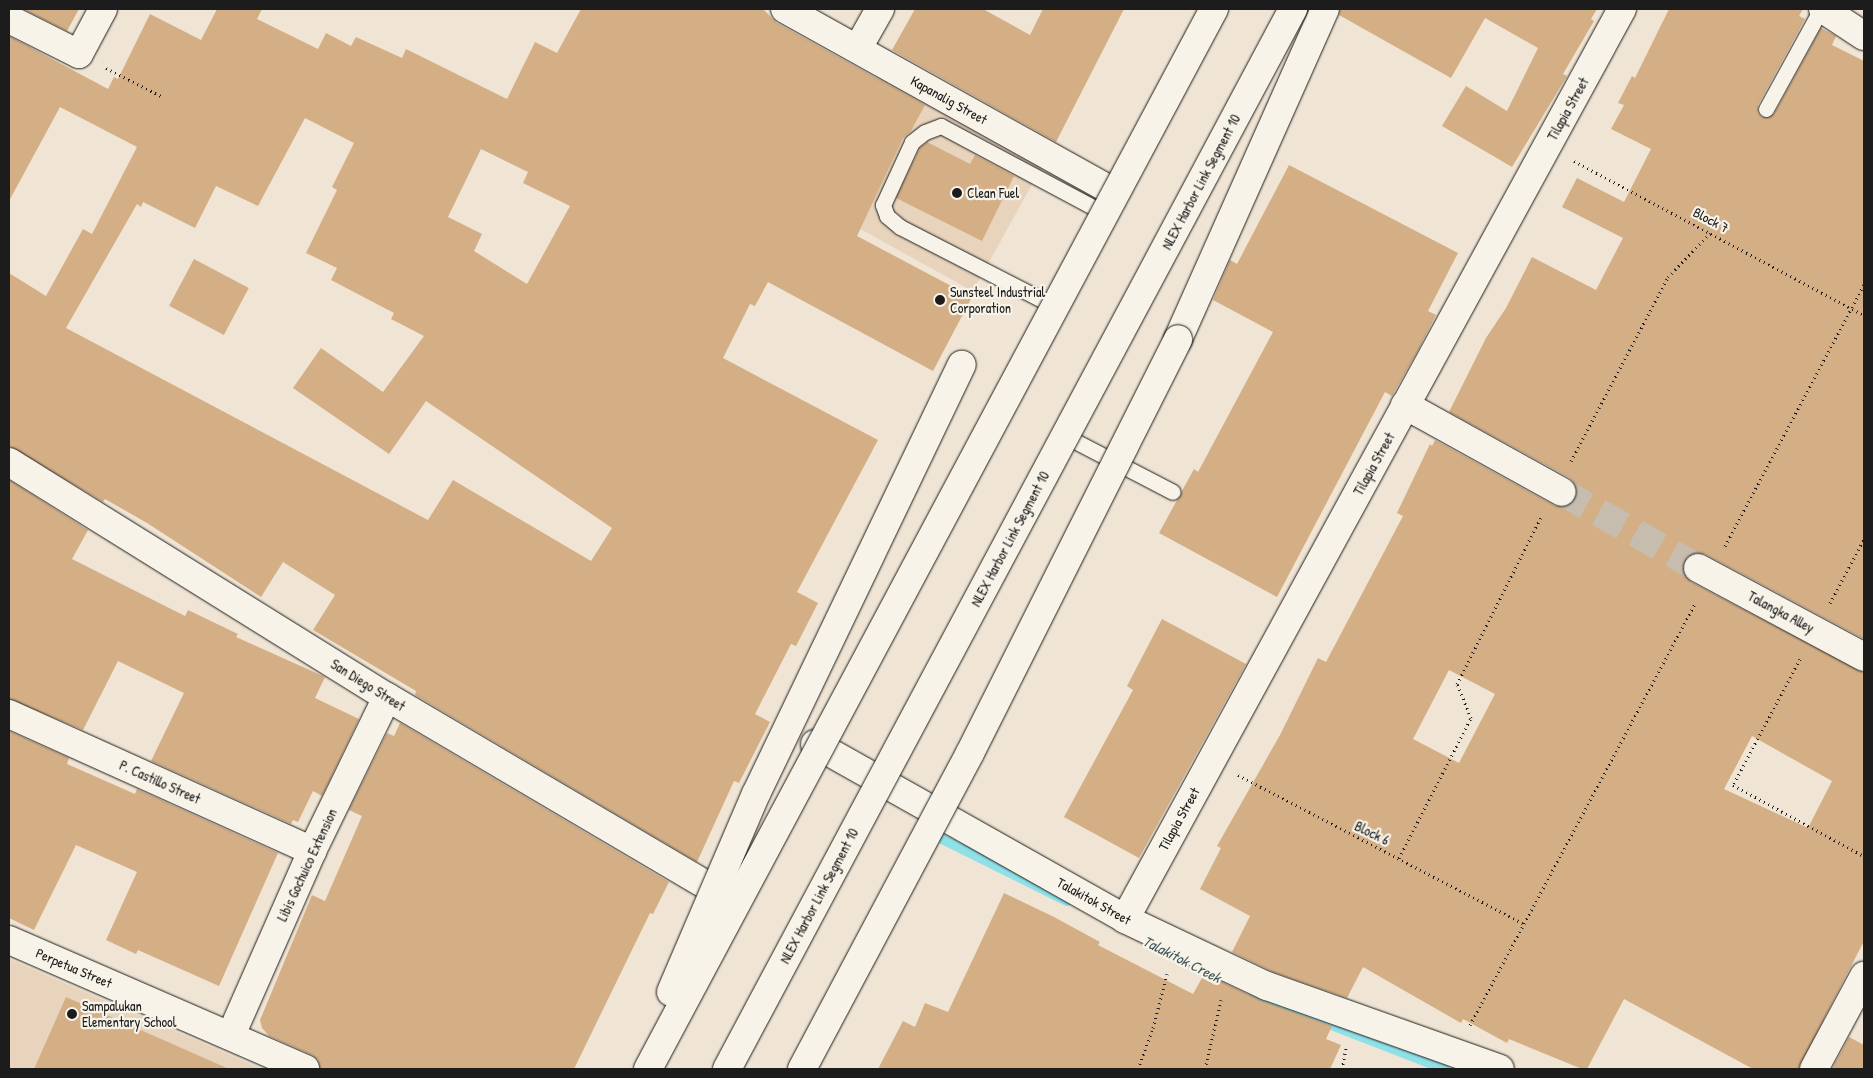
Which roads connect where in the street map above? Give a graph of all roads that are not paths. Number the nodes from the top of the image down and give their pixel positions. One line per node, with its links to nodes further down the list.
1 (103, 9): 9 (main road)
2 (785, 9): 11 (main road, Kapanalig Street)
3 (880, 9): 11 (main road)
4 (1214, 9): 36 (main road, bridge)
5 (1294, 9): 37 (main road, NLEX Harbor Link Segment 10, bridge)
6 (1325, 9): 38 (main road, bridge)
7 (1622, 9): 17 (main road, Tilapia Street)
8 (1822, 9): 10 (main road); 12 (lane)
9 (9, 19)
10 (1864, 36)
11 (858, 48): 13 (main road, Kapanalig Street)
12 (1766, 109)
13 (1015, 151): 14 (main road, Kapanalig Street); 15 (lane)
14 (1107, 202)
15 (1052, 306)
16 (962, 365): 35 (main road, bridge)
17 (1406, 406): 21 (main road); 29 (main road, Tilapia Street)
18 (1076, 441): 20 (lane)
19 (9, 462): 24 (main road, San Diego Street)
20 (1173, 492)
21 (1562, 492)
22 (1704, 571): 23 (main road, Talangka Alley)
23 (1864, 657)
24 (387, 698): 27 (main road, Libis Gochuico Extension); 28 (main road, San Diego Street)
25 (9, 714): 27 (main road, P. Castillo Street)
26 (815, 744): 29 (main road, Talakitok Street)
27 (312, 851): 32 (main road, Libis Gochuico Extension)
28 (731, 900)
29 (1125, 919): 33 (main road, Talakitok Street)
30 (11, 945): 32 (main road, Perpetua Street)
31 (1864, 976): 40 (main road)
32 (231, 1035): 34 (main road, Perpetua Street)
33 (1454, 1062): 39 (main road, Talakitok Street)
34 (304, 1069)
35 (638, 1069)
36 (648, 1069)
37 (727, 1069)
38 (802, 1069)
39 (1500, 1069)
40 (1814, 1069)

